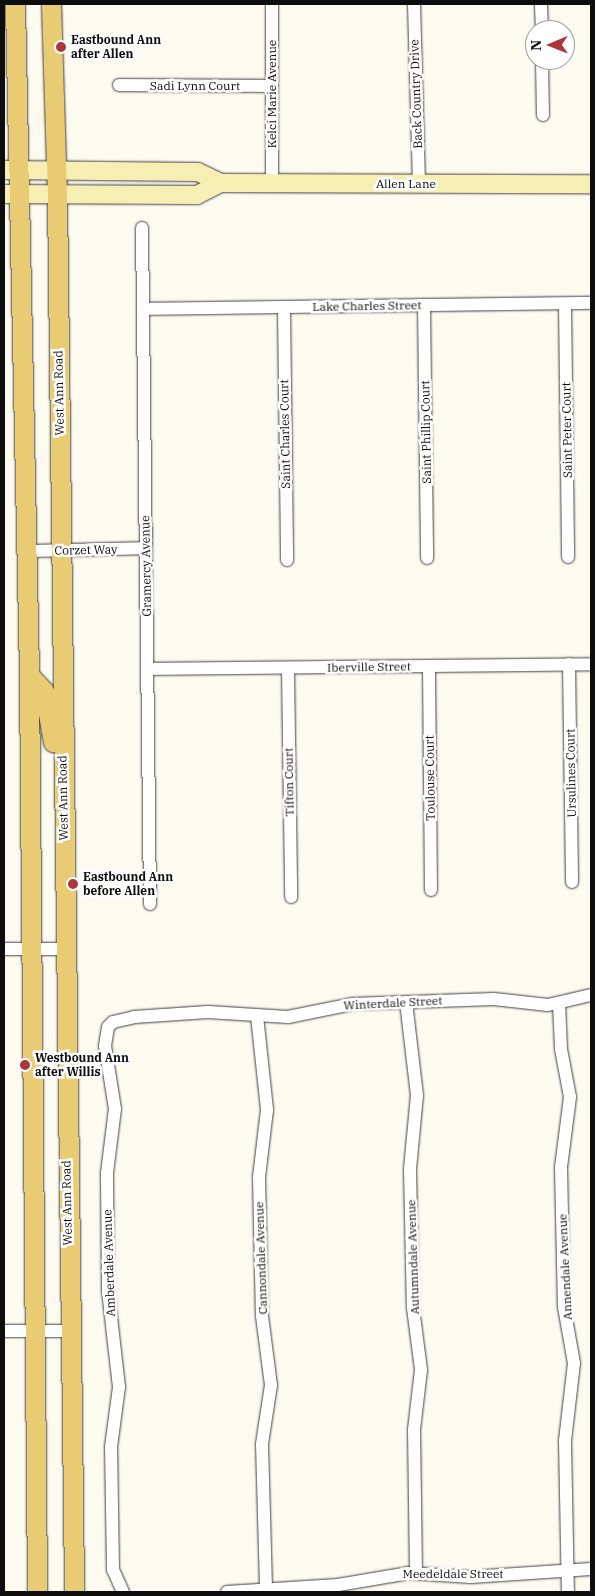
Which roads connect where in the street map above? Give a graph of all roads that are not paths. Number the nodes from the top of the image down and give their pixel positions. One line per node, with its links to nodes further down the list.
1 (15, 4): 11 (main road)
2 (50, 4): 12 (main road, West Ann Road)
3 (272, 4): 9 (street, Kelci Marie Avenue)
4 (414, 4): 15 (street, Back Country Drive)
5 (541, 4): 6 (street)
6 (542, 20)
7 (542, 70): 10 (street)
8 (119, 85): 9 (street, Sadi Lynn Court)
9 (272, 86): 14 (street, Kelci Marie Avenue)
10 (543, 115)
11 (11, 170): 12 (main road, Allen Lane); 17 (main road)
12 (56, 171): 13 (main road, Allen Lane); 18 (main road, West Ann Road)
13 (222, 183): 14 (main road, Allen Lane); 18 (main road, Allen Lane)
14 (272, 184): 15 (main road, Allen Lane)
15 (419, 184): 16 (main road, Allen Lane)
16 (591, 184)
17 (12, 194): 18 (main road, Allen Lane); 27 (main road)
18 (57, 194): 26 (main road, West Ann Road)
19 (142, 228): 24 (street, Gramercy Avenue)
20 (591, 303): 21 (street, Lake Charles Street)
21 (565, 304): 22 (street, Lake Charles Street); 28 (street, Saint Peter Court)
22 (424, 305): 23 (street, Lake Charles Street); 29 (street, Saint Phillip Court)
23 (284, 307): 24 (street, Lake Charles Street); 30 (street, Saint Charles Court)
24 (143, 309): 25 (street, Gramercy Avenue)
25 (146, 548): 26 (street, Corzet Way); 35 (street, Gramercy Avenue)
26 (60, 550): 27 (street, Corzet Way); 37 (main road, West Ann Road)
27 (27, 551): 36 (main road)
28 (568, 557)
29 (427, 558)
30 (287, 560)
31 (569, 664): 32 (street, Iberville Street); 33 (street, Iberville Street); 38 (street, Ursulines Court)
32 (591, 664)
33 (428, 666): 34 (street, Iberville Street); 39 (street, Toulouse Court)
34 (288, 668): 35 (street, Iberville Street); 40 (street, Tifton Court)
35 (147, 669): 41 (street, Gramercy Avenue)
36 (29, 675): 37 (main road); 43 (main road)
37 (63, 812): 44 (main road, West Ann Road)
38 (572, 882)
39 (431, 890)
40 (291, 897)
41 (150, 904)
42 (4, 949): 43 (street)
43 (32, 949): 44 (street); 52 (main road)
44 (65, 949): 51 (main road, West Ann Road)
45 (591, 995): 47 (street, Winterdale Street)
46 (406, 1002): 47 (street, Winterdale Street); 48 (street, Winterdale Street); 55 (street, Autumndale Avenue)
47 (559, 1003): 54 (street, Annendale Avenue)
48 (257, 1016): 49 (street, Winterdale Street); 57 (street, Cannondale Avenue)
49 (108, 1027): 56 (street, Amberdale Avenue)
50 (4, 1331): 52 (street)
51 (69, 1331): 52 (street); 59 (main road, West Ann Road)
52 (36, 1332): 58 (main road)
53 (591, 1569): 54 (street, Meedeldale Street)
54 (568, 1570): 55 (street, Meedeldale Street); 61 (street, Annendale Avenue)
55 (416, 1573): 57 (street, Meedeldale Street)
56 (121, 1590)
57 (266, 1590): 60 (street, Meedeldale Street)
58 (37, 1592)
59 (74, 1592)
60 (227, 1592)
61 (568, 1592)

